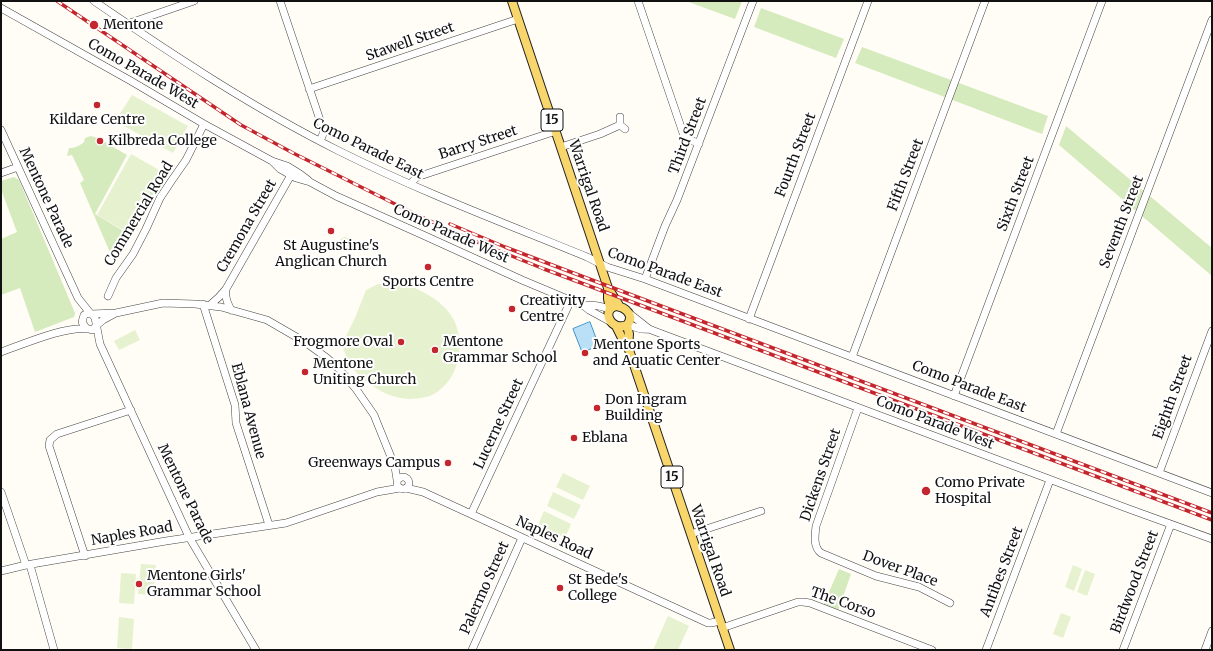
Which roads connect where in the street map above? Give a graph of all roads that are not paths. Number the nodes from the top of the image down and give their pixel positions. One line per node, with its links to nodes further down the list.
1 (94, 1): 13 (street, Como Parade East)
2 (194, 1): 13 (street)
3 (280, 1): 14 (street)
4 (512, 1): 11 (main road, Warrigal Road / 15)
5 (638, 1): 20 (street)
6 (753, 1): 20 (street, Third Street)
7 (868, 1): 44 (street, Fourth Street)
8 (985, 1): 55 (street, Fifth Street)
9 (1102, 1): 56 (street, Sixth Street)
10 (1, 8): 16 (street, Como Parade West)
11 (518, 19): 14 (street, Stawell Street); 18 (main road, Warrigal Road / 15)
12 (1212, 20): 59 (street, Seventh Street)
13 (127, 24): 19 (street, Como Parade East)
14 (309, 89): 19 (street)
15 (620, 117): 21 (street)
16 (204, 124): 22 (street, Como Parade West); 32 (street, Commercial Road)
17 (1, 130): 23 (street, Mentone Parade)
18 (556, 131): 21 (main road, Warrigal Road / 15); 27 (street, Barry Street)
19 (320, 141): 27 (street, Como Parade East)
20 (699, 144): 29 (street, Third Street)
21 (561, 147): 28 (main road, Warrigal Road / 15)
22 (272, 161): 25 (street, Como Parade West); 26 (street, Como Parade West)
23 (18, 167): 24 (street); 33 (street, Mentone Parade)
24 (1, 173)
25 (291, 176): 26 (street, Como Parade West); 31 (street, Cremona Street)
26 (310, 182): 34 (street, Como Parade West)
27 (410, 184): 28 (street, Como Parade East)
28 (600, 263): 29 (street, Como Parade East); 30 (main road, Warrigal Road / 15)
29 (645, 279): 44 (street, Como Parade East)
30 (608, 288): 37 (main road, Warrigal Road / 15); 38 (main road, Warrigal Road / 15)
31 (226, 289): 35 (street, Cremona Street); 39 (street, Cremona Street)
32 (108, 296)
33 (78, 298): 41 (street, Mentone Parade); 43 (street, Mentone Parade)
34 (571, 300): 36 (street, Como Parade West); 66 (street, Lucerne Street)
35 (207, 305): 39 (street); 40 (street); 68 (street, Eblana Avenue)
36 (584, 306): 38 (street, Como Parade West); 45 (street, Como Parade West)
37 (620, 307): 38 (main road); 42 (main road, 15)
38 (610, 309): 45 (main road, 15)
39 (231, 310): 62 (street)
40 (116, 313): 41 (street); 47 (street)
41 (91, 314): 43 (street); 47 (street)
42 (630, 314): 46 (main road, 15); 49 (street, Como Parade West)
43 (83, 317): 48 (street); 50 (street)
44 (749, 319): 55 (street, Como Parade East)
45 (614, 324): 46 (main road); 53 (main road, Warrigal Road / 15)
46 (628, 324): 49 (street, Como Parade West); 53 (main road, Warrigal Road / 15)
47 (96, 325): 48 (street); 52 (street, Mentone Parade)
48 (88, 329): 50 (street); 52 (street, Mentone Parade)
49 (649, 329): 57 (street, Como Parade West)
50 (67, 330): 54 (street)
51 (1212, 331): 60 (street, Eighth Street)
52 (100, 344): 58 (street, Mentone Parade)
53 (628, 347): 69 (main road, Warrigal Road / 15)
54 (1, 352)
55 (852, 357): 56 (street, Como Parade East)
56 (954, 396): 59 (street, Como Parade East)
57 (858, 408): 61 (street, Como Parade West); 74 (street, Dickens Street)
58 (131, 410): 70 (street, Mentone Parade); 73 (street)
59 (1056, 434): 60 (street, Como Parade East)
60 (1159, 473): 64 (street, Como Parade East)
61 (1050, 480): 67 (street, Como Parade West); 85 (street, Antibes Street)
62 (402, 483): 66 (street, Naples Road); 68 (street, Naples Road)
63 (1, 492): 75 (street)
64 (1212, 493)
65 (762, 511): 69 (street)
66 (471, 514): 71 (street, Naples Road)
67 (1171, 524): 72 (street, Como Parade West); 86 (street, Birdwood Street)
68 (269, 525): 70 (street, Naples Road)
69 (691, 534): 78 (main road, Warrigal Road / 15)
70 (189, 537): 73 (street, Naples Road); 81 (street, Mentone Parade)
71 (522, 538): 78 (street, Naples Road); 82 (street, Palermo Street)
72 (1212, 539)
73 (85, 556): 75 (street, Naples Road)
74 (840, 561): 77 (street, Dover Place)
75 (28, 565): 76 (street, Naples Road); 80 (street)
76 (1, 571)
77 (950, 603)
78 (721, 625): 83 (main road, Warrigal Road / 15); 84 (street, The Corso)
79 (1212, 631): 87 (street)
80 (54, 650)
81 (256, 650)
82 (472, 650)
83 (730, 650)
84 (932, 650)
85 (986, 650)
86 (1123, 650)
87 (1205, 650)

